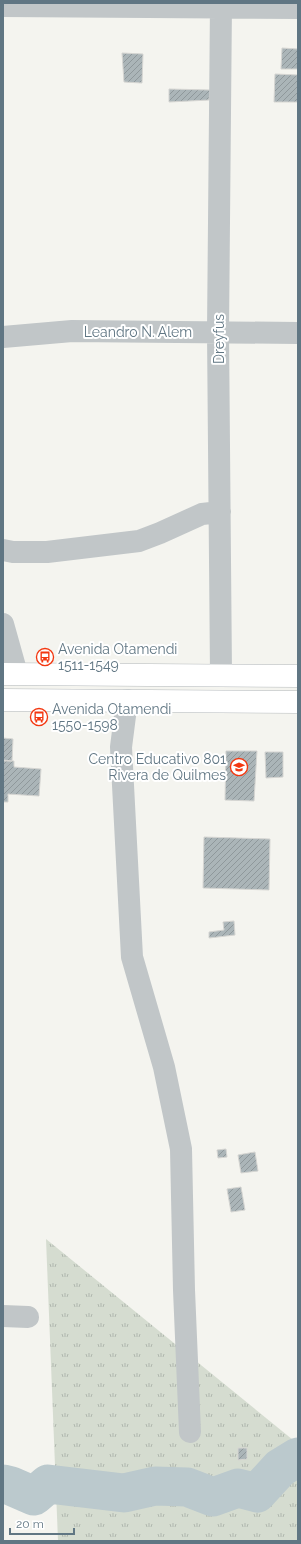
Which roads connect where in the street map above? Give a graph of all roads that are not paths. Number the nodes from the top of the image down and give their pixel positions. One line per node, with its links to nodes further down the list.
1 (220, 5): 2 (street); 3 (street); 4 (street, Dreyfus)
2 (3, 6)
3 (298, 8)
4 (218, 332): 5 (street, Leandro N. Alem); 6 (street, Leandro N. Alem); 7 (street, Dreyfus)
5 (298, 334)
6 (3, 337)
7 (220, 512): 8 (street); 12 (street, Dreyfus)
8 (3, 550)
9 (3, 624): 10 (street)
10 (10, 674): 11 (main road)
11 (45, 674): 12 (main road); 15 (street)
12 (221, 674): 13 (main road)
13 (298, 676)
14 (3, 700): 15 (main road)
15 (46, 700): 16 (main road)
16 (127, 700): 17 (main road); 20 (street)
17 (298, 702)
18 (3, 1316): 19 (street)
19 (28, 1317)
20 (190, 1432)

